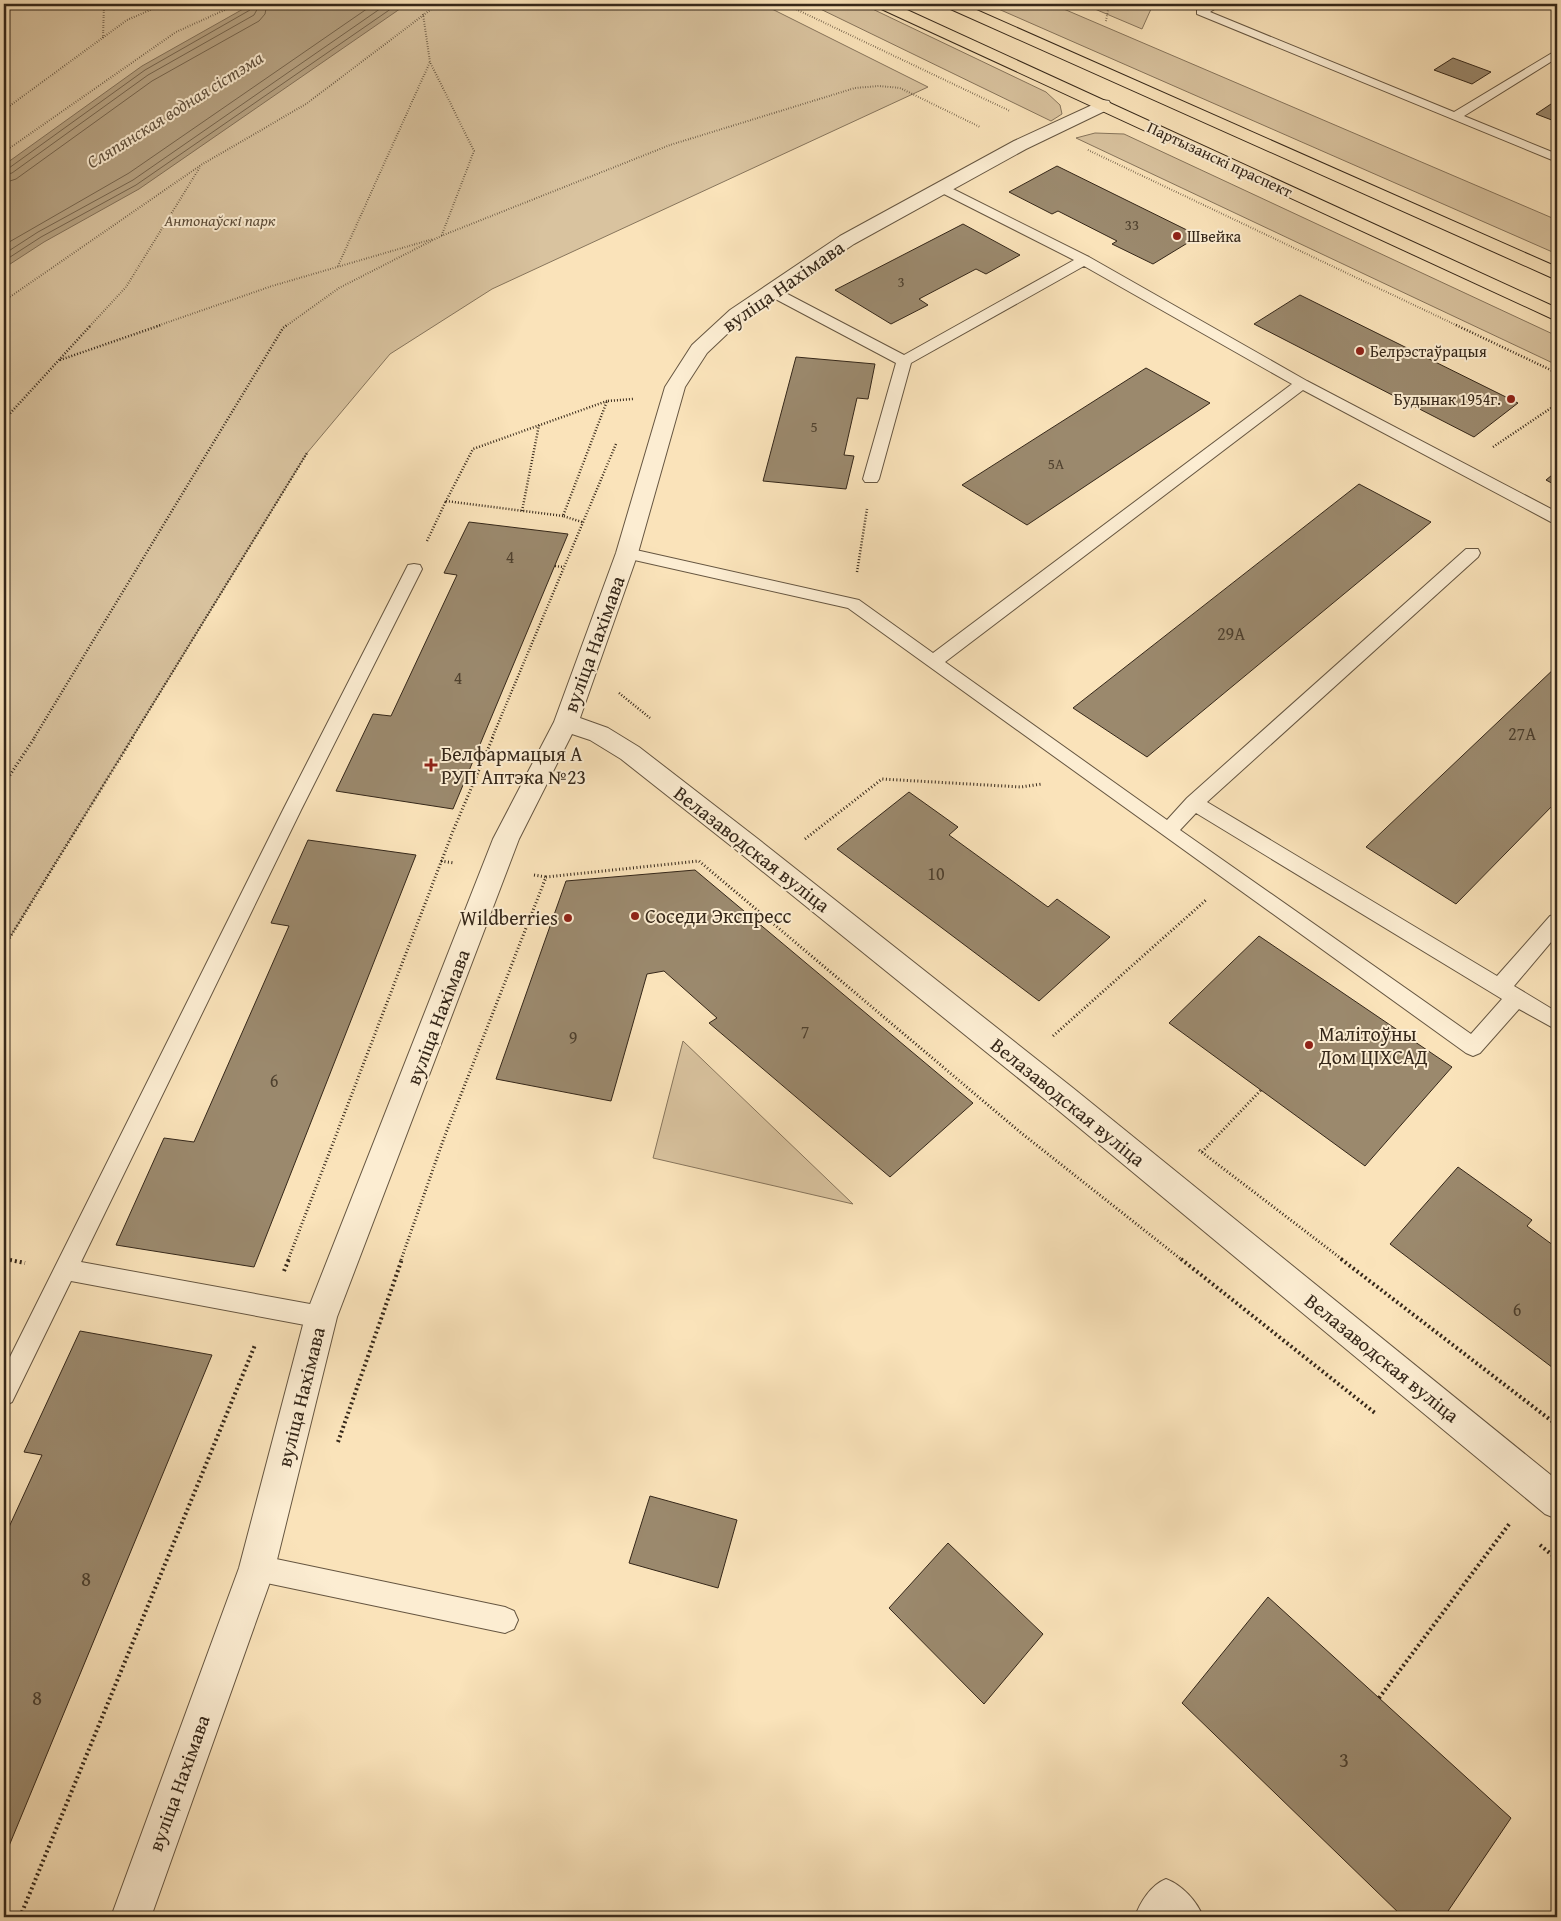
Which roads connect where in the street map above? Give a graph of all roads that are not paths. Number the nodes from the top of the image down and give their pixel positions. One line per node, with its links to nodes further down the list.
1 (882, 4): 6 (main road, Партызанскі праспект)
2 (951, 4): 5 (main road, Партызанскі праспект)
3 (1216, 4): 7 (lane)
4 (1557, 53): 7 (lane)
5 (1141, 86): 6 (main road); 11 (main road, Партызанскі праспект)
6 (1103, 105): 9 (street, вуліца Нахімава); 13 (main road, Партызанскі праспект)
7 (1455, 117): 8 (lane)
8 (1557, 158)
9 (941, 187): 10 (lane); 12 (street, вуліца Нахімава)
10 (1084, 260): 14 (lane); 15 (lane)
11 (1557, 274)
12 (771, 291): 14 (lane); 18 (street, вуліца Нахімава)
13 (1557, 315)
14 (904, 361): 16 (lane)
15 (1302, 384): 17 (lane); 21 (lane)
16 (871, 479)
17 (1557, 518)
18 (627, 553): 21 (lane); 22 (street, вуліца Нахімава)
19 (1472, 553): 23 (lane)
20 (414, 569): 29 (lane)
21 (933, 662): 24 (lane)
22 (566, 722): 30 (street, вуліца Нахімава); 32 (street, Велазаводская вуліца)
23 (1194, 803): 24 (lane); 26 (lane)
24 (1168, 831): 27 (lane)
25 (1557, 922): 26 (lane)
26 (1500, 987): 27 (lane)
27 (1517, 997): 28 (lane)
28 (1557, 1022)
29 (66, 1270): 30 (lane); 31 (lane)
30 (321, 1317): 33 (street, вуліца Нахімава)
31 (4, 1394)
32 (1557, 1502)
33 (257, 1568): 34 (lane); 35 (street, вуліца Нахімава)
34 (505, 1620)
35 (131, 1917)
36 (1149, 1917): 37 (lane)
37 (1189, 1917)

